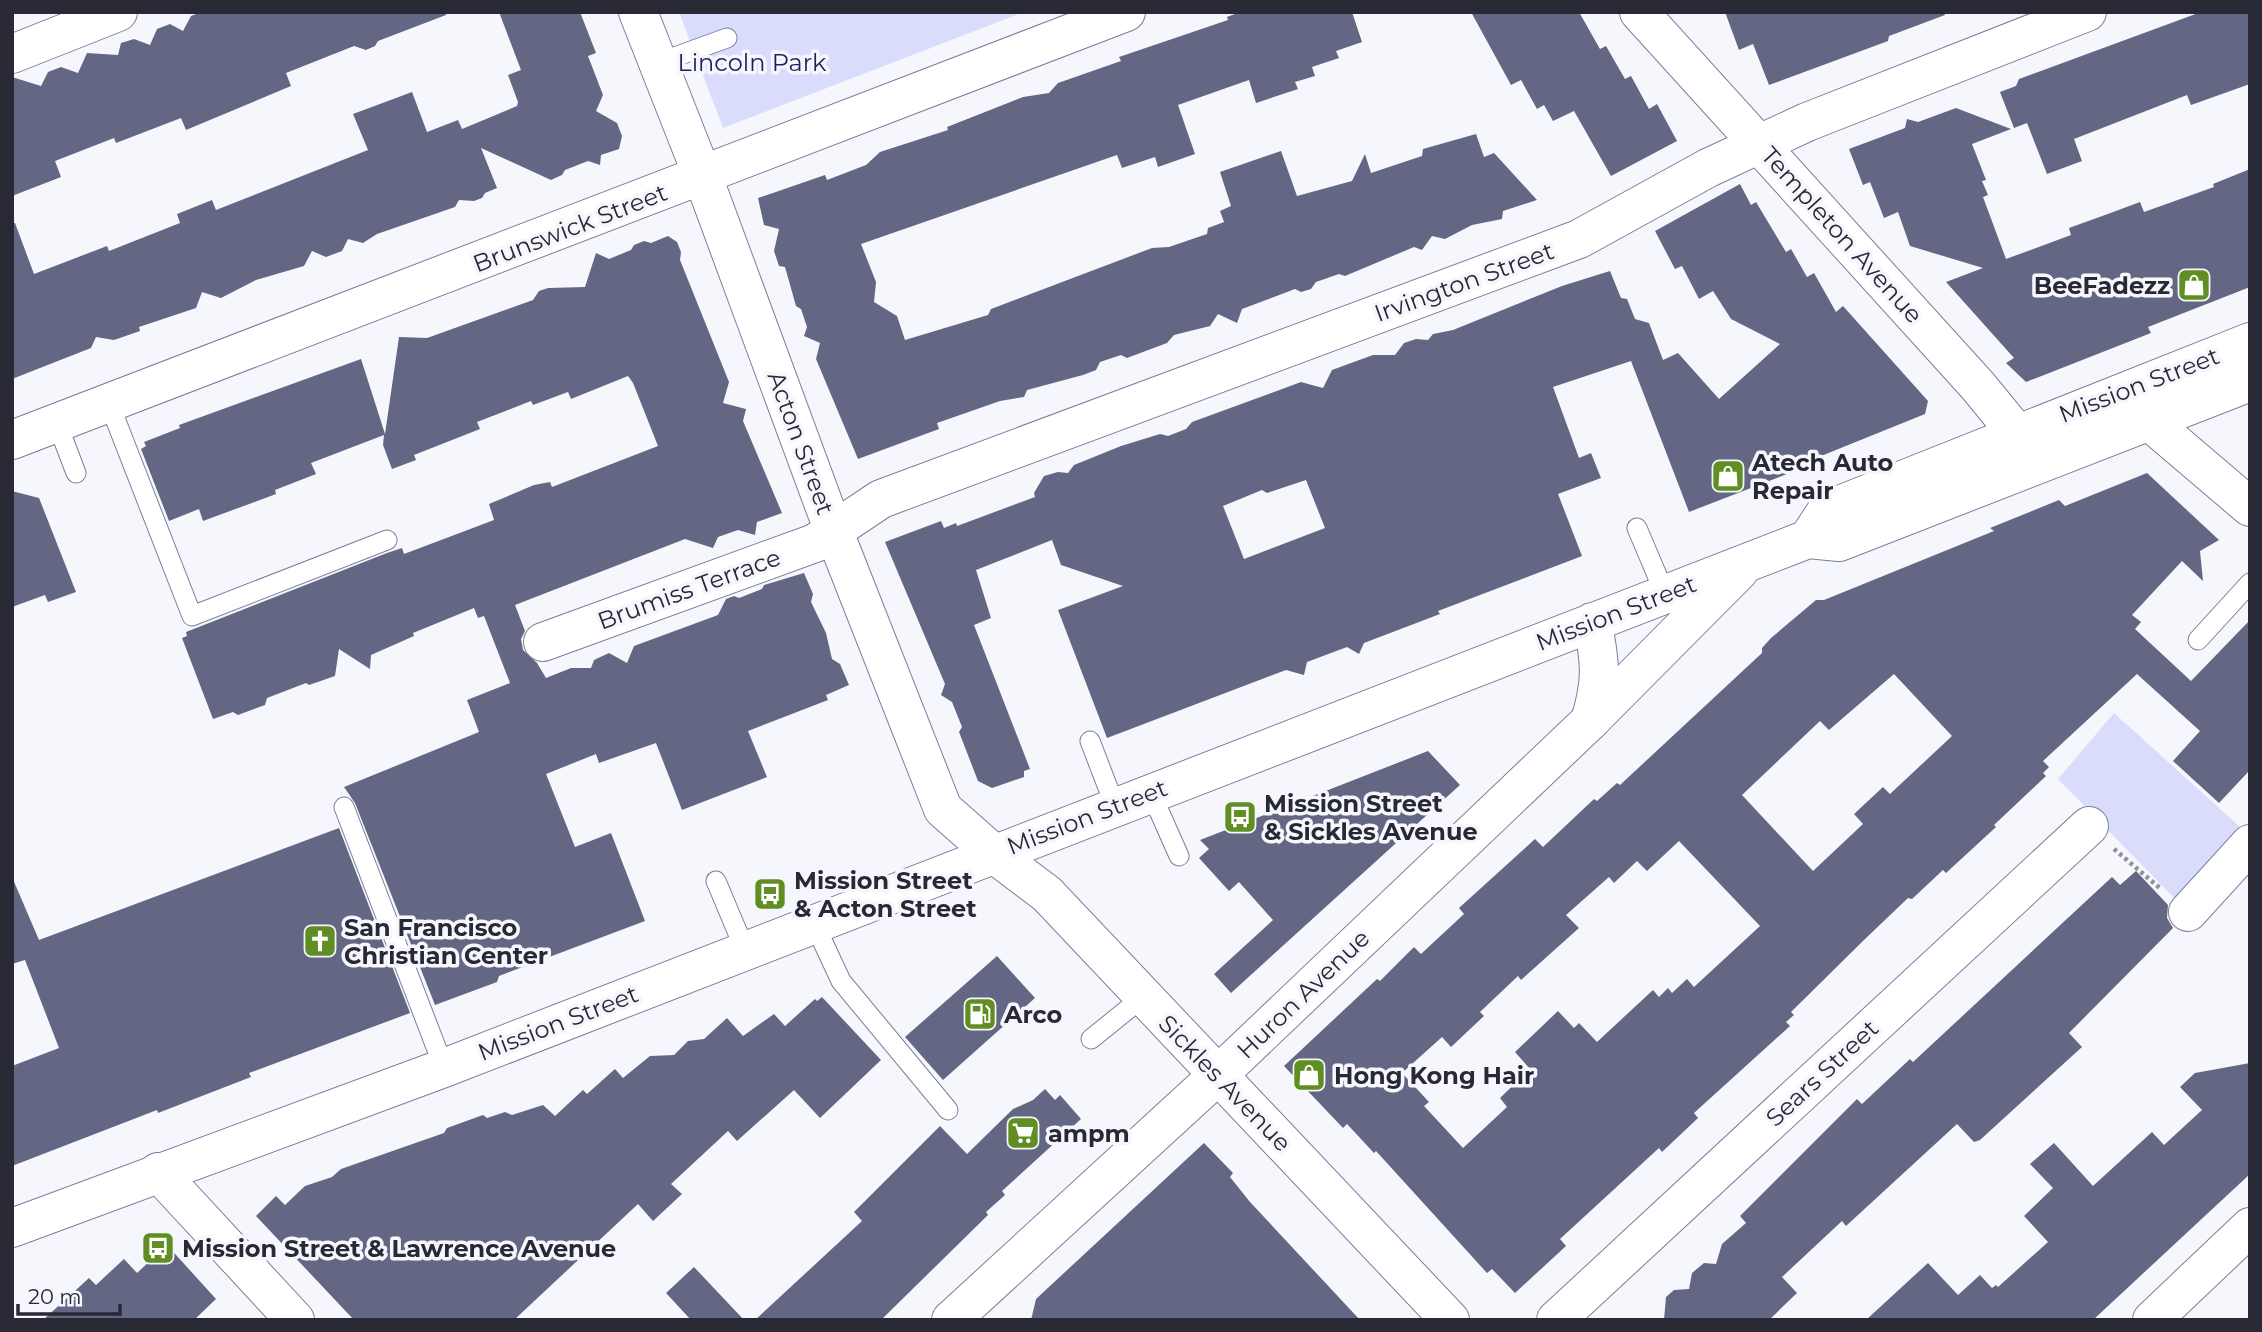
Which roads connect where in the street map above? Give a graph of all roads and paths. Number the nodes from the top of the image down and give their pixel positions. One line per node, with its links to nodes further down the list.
1 (118, 12): 7 (street)
2 (638, 12): 8 (street, Acton Street)
3 (1126, 12): 10 (street, Brunswick Street)
4 (1639, 12): 9 (street, Templeton Avenue)
5 (2087, 12): 9 (street, Irvington Street)
6 (727, 38): 8 (lane)
7 (12, 54)
8 (658, 63): 10 (street, Acton Street)
9 (1759, 144): 16 (street, Templeton Avenue); 22 (street, Irvington Street)
10 (703, 177): 13 (street, Brunswick Street); 22 (street, Acton Street)
11 (2250, 342): 16 (street, Mission Street)
12 (2250, 382): 14 (street, Mission Street)
13 (109, 403): 15 (street, Brunswick Street); 24 (lane)
14 (2149, 421): 18 (street, Mission Street); 20 (street)
15 (57, 423): 17 (street, Brunswick Street); 19 (lane)
16 (2016, 433): 18 (street, Templeton Avenue); 23 (street, Mission Street)
17 (12, 440)
18 (2040, 462): 23 (street, Mission Street)
19 (76, 473)
20 (2250, 507)
21 (1637, 528): 27 (lane)
22 (834, 532): 30 (street, Brumiss Terrace); 38 (street, Acton Street)
23 (1808, 539): 25 (street, Mission Street)
24 (387, 540)
25 (1748, 562): 27 (street, Mission Street); 31 (street, Huron Avenue)
26 (2250, 583): 29 (lane)
27 (1665, 593): 28 (street, Mission Street)
28 (1591, 622): 31 (street); 33 (street, Mission Street)
29 (2198, 639)
30 (543, 642)
31 (1590, 721): 47 (street, Huron Avenue)
32 (1090, 741): 34 (lane)
33 (1151, 793): 34 (street, Mission Street); 39 (lane)
34 (1115, 806): 38 (street, Mission Street)
35 (344, 807): 46 (lane)
36 (2089, 826): 41 (path); 55 (street, Sears Street)
37 (2250, 844): 41 (street)
38 (994, 854): 42 (street, Mission Street); 44 (street, Sickles Avenue)
39 (1180, 856)
40 (716, 881): 43 (lane)
41 (2188, 912)
42 (814, 923): 43 (street, Mission Street); 48 (lane)
43 (745, 950): 46 (street, Mission Street)
44 (1143, 997): 45 (lane); 47 (street, Sickles Avenue)
45 (1091, 1039)
46 (444, 1068): 49 (street, Mission Street)
47 (1218, 1075): 53 (street, Huron Avenue); 54 (street, Sickles Avenue)
48 (948, 1110)
49 (158, 1172): 51 (street, Mission Street); 52 (street)
50 (2250, 1227): 56 (street)
51 (12, 1228)
52 (295, 1320)
53 (951, 1320)
54 (1450, 1320)
55 (1556, 1320)
56 (2152, 1320)

